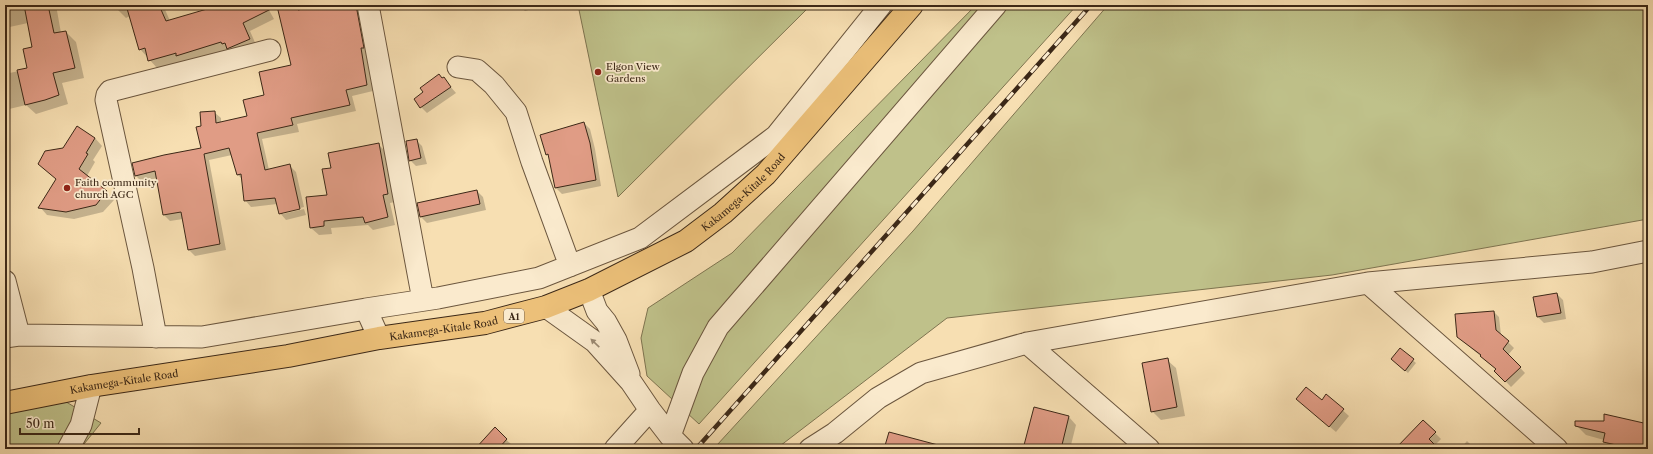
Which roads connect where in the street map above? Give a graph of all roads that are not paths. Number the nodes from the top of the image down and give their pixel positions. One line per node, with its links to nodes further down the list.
1 (368, 5): 12 (street)
2 (881, 5): 8 (street)
3 (912, 5): 11 (highway, Kakamega-Kitale Road / A1)
4 (996, 5): 23 (street)
5 (270, 50): 16 (street)
6 (458, 67): 8 (street)
7 (1648, 251): 10 (street)
8 (570, 266): 12 (street)
9 (5, 282): 15 (street)
10 (1368, 283): 18 (street); 28 (street)
11 (589, 290): 13 (highway, Kakamega-Kitale Road / A1); 19 (street)
12 (423, 300): 14 (street)
13 (546, 307): 17 (highway, Kakamega-Kitale Road / A1); 19 (street, one-way to 13)
14 (366, 309): 16 (street); 17 (street)
15 (12, 336): 16 (street)
16 (156, 337)
17 (378, 338): 20 (highway, Kakamega-Kitale Road / A1)
18 (1027, 343): 26 (street); 27 (street)
19 (631, 382): 22 (street)
20 (91, 386): 21 (highway, Kakamega-Kitale Road / A1); 24 (street)
21 (5, 403)
22 (650, 410): 23 (street); 25 (street)
23 (677, 442)
24 (68, 449)
25 (615, 449)
26 (810, 449)
27 (1149, 449)
28 (1557, 449)

